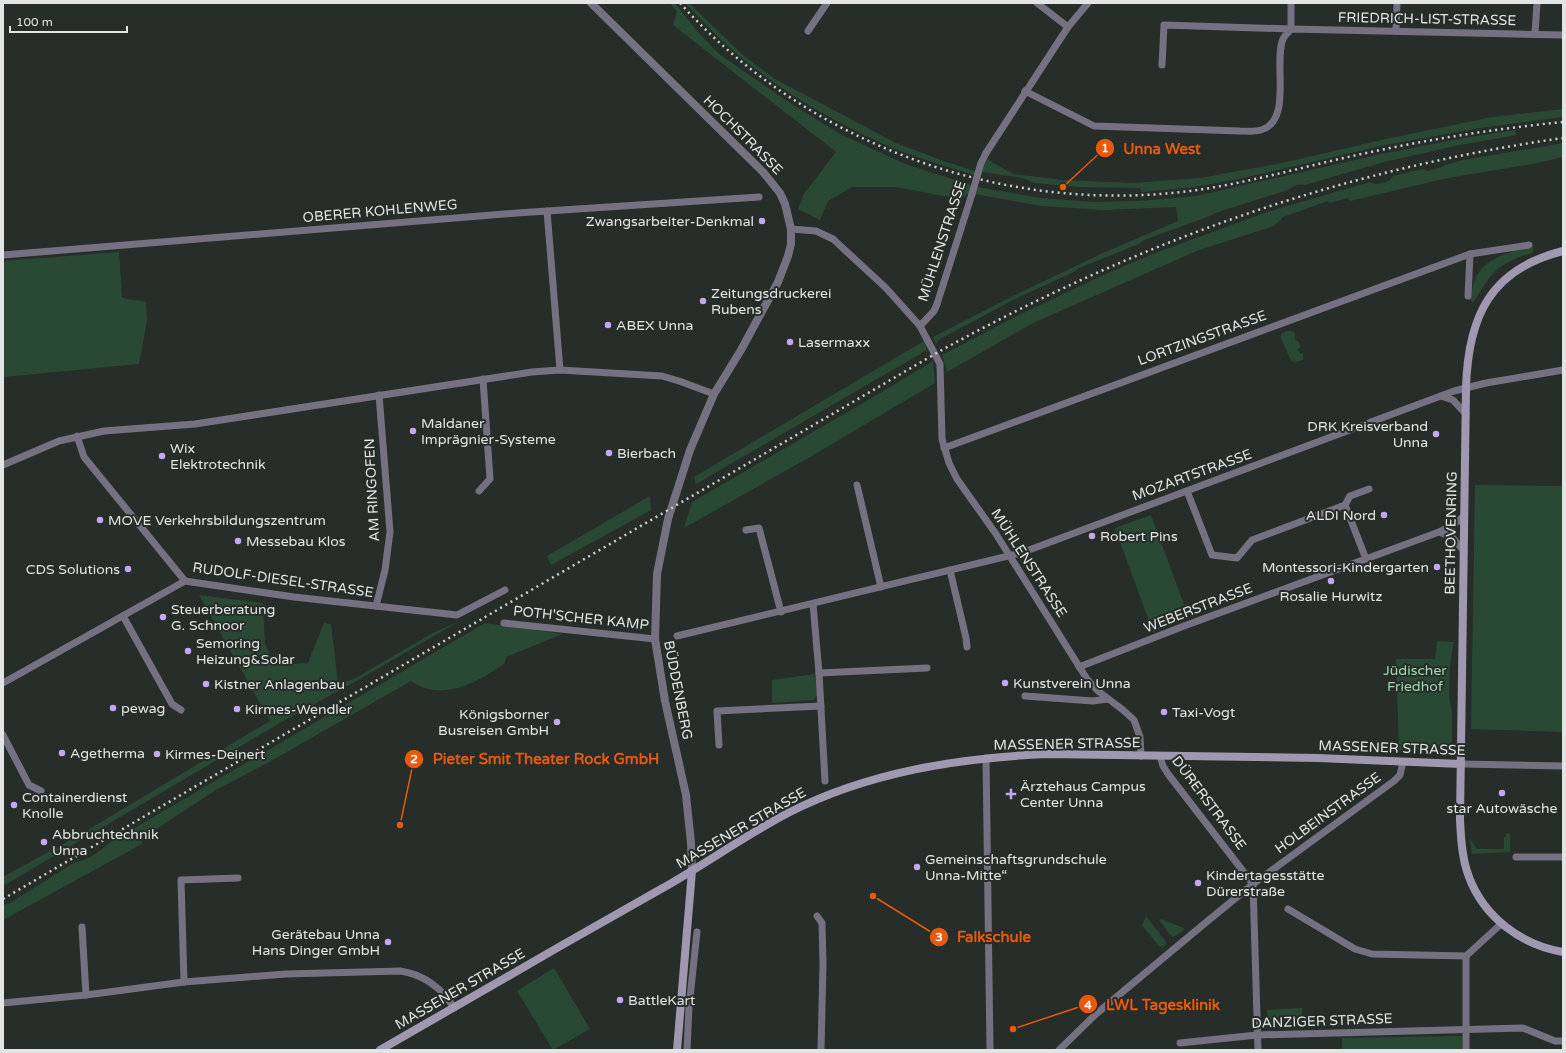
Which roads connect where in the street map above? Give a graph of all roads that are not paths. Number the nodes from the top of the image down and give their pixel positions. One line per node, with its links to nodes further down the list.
1 (591, 3): 18 (street, HOCHSTRASSE)
2 (827, 3): 10 (street)
3 (1037, 3): 8 (street)
4 (1088, 3): 8 (street, MÜHLENSTRASSE)
5 (1291, 3): 9 (street)
6 (1397, 3): 11 (street)
7 (1537, 3): 12 (street)
8 (1068, 27): 15 (street, MÜHLENSTRASSE)
9 (1291, 28): 11 (street, FRIEDRICH-LIST-STRASSE); 14 (street, FRIEDRICH-LIST-STRASSE); 15 (street)
10 (808, 31)
11 (1396, 31): 12 (street, FRIEDRICH-LIST-STRASSE)
12 (1535, 34): 13 (street, FRIEDRICH-LIST-STRASSE)
13 (1563, 35)
14 (1162, 65)
15 (1025, 91): 24 (street, MÜHLENSTRASSE, bridge)
16 (759, 197): 17 (street, OBERER KOHLENWEG)
17 (547, 211): 22 (street, OBERER KOHLENWEG); 25 (street)
18 (791, 229): 24 (street); 29 (street, BÜDDENBERG)
19 (1530, 245): 21 (street, LORTZINGSTRASSE)
20 (1563, 251): 28 (main road, BEETHOVENRING)
21 (1470, 254): 23 (street); 34 (street, LORTZINGSTRASSE)
22 (3, 255)
23 (1468, 296)
24 (920, 326): 34 (street, MÜHLENSTRASSE)
25 (560, 370): 27 (street); 29 (street)
26 (1563, 370): 28 (street, MOZARTSTRASSE)
27 (483, 378): 30 (street); 38 (street)
28 (1466, 388): 31 (street, MOZARTSTRASSE); 32 (main road, BEETHOVENRING)
29 (714, 394): 57 (street, BÜDDENBERG)
30 (379, 395): 33 (street); 52 (street, AM RINGOFEN)
31 (1441, 396): 32 (street); 39 (street, MOZARTSTRASSE)
32 (1466, 414): 41 (main road, BEETHOVENRING)
33 (77, 436): 35 (street); 48 (street, RUDOLF-DIESEL-STRASSE)
34 (944, 448): 45 (street, MÜHLENSTRASSE)
35 (3, 465)
36 (857, 485): 49 (street)
37 (1369, 489): 40 (street)
38 (479, 491)
39 (1187, 491): 40 (street); 45 (street, MOZARTSTRASSE)
40 (1345, 505): 46 (street)
41 (1464, 516): 43 (street, WEBERSTRASSE); 44 (main road, BEETHOVENRING)
42 (746, 530): 53 (street)
43 (1440, 532): 44 (street); 46 (street, WEBERSTRASSE)
44 (1464, 551): 73 (main road, BEETHOVENRING)
45 (1009, 556): 47 (street, MOZARTSTRASSE); 60 (street, MÜHLENSTRASSE)
46 (1366, 559): 60 (street, WEBERSTRASSE)
47 (950, 570): 49 (street, MOZARTSTRASSE); 58 (street)
48 (185, 581): 52 (street, RUDOLF-DIESEL-STRASSE); 54 (street)
49 (881, 587): 51 (street, MOZARTSTRASSE)
50 (505, 590): 52 (street, RUDOLF-DIESEL-STRASSE)
51 (813, 604): 53 (street, MOZARTSTRASSE); 61 (street)
52 (376, 606)
53 (781, 612): 56 (street, MOZARTSTRASSE)
54 (124, 616): 62 (street); 66 (street)
55 (504, 622): 57 (street, POTH'SCHER KAMP)
56 (677, 636)
57 (655, 639): 79 (street, BÜDDENBERG)
58 (967, 647)
59 (927, 668): 61 (street)
60 (1079, 668): 64 (street, MÜHLENSTRASSE)
61 (819, 673): 65 (street)
62 (3, 683)
63 (1025, 696): 64 (street)
64 (1108, 699): 69 (street, MÜHLENSTRASSE)
65 (821, 706): 68 (street); 75 (street)
66 (181, 710)
67 (3, 736): 76 (street)
68 (719, 745)
69 (1141, 756): 70 (main road, MASSENER STRASSE); 71 (main road, MASSENER STRASSE)
70 (1160, 756): 72 (main road, MASSENER STRASSE); 81 (street, DÜRERSTRASSE)
71 (986, 758): 79 (main road, MASSENER STRASSE); 101 (street)
72 (1403, 762): 73 (main road, MASSENER STRASSE); 81 (street, HOLBEINSTRASSE)
73 (1461, 764): 74 (street, MASSENER STRASSE); 84 (main road, BEETHOVENRING)
74 (1563, 766)
75 (825, 781)
76 (41, 791)
77 (1516, 857): 78 (street)
78 (1563, 857)
79 (692, 871): 92 (main road, MASSENER STRASSE); 98 (main road)
80 (238, 878): 89 (street)
81 (1253, 884): 94 (street); 102 (street, HOLBEINSTRASSE)
82 (1288, 909): 88 (street)
83 (818, 916): 100 (street)
84 (1501, 924): 87 (main road, BEETHOVENRING); 88 (street)
85 (82, 927): 90 (street)
86 (697, 932): 99 (street)
87 (1563, 952)
88 (1466, 956): 93 (street)
89 (184, 982): 90 (street); 92 (street)
90 (86, 995): 91 (street)
91 (3, 1003)
92 (454, 1008): 97 (main road, MASSENER STRASSE)
93 (1466, 1029): 94 (street, DANZIGER STRASSE); 95 (street, DANZIGER STRASSE); 104 (street)
94 (1258, 1035): 96 (street, DANZIGER STRASSE); 103 (street)
95 (1563, 1041)
96 (1180, 1043)
97 (380, 1050)
98 (677, 1050)
99 (687, 1050)
100 (821, 1050)
101 (990, 1050)
102 (1059, 1050)
103 (1258, 1050)
104 (1466, 1050)

